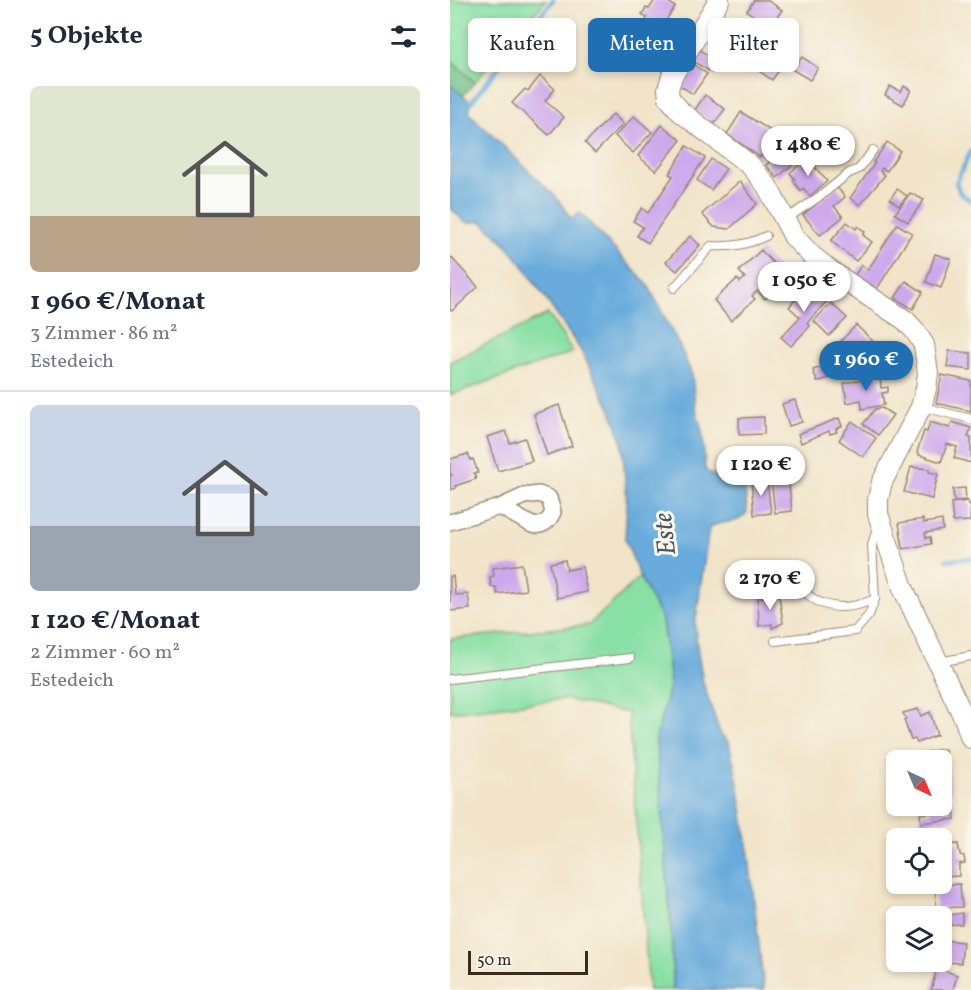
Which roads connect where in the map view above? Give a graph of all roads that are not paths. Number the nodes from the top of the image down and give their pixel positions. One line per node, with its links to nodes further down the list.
1 (719, 0): 3 (street)
2 (873, 150): 3 (lane)
3 (784, 220): 6 (street)
4 (766, 236): 5 (lane)
5 (674, 288)
6 (921, 407): 7 (lane); 10 (street)
7 (971, 419)
8 (500, 507): 9 (street)
9 (450, 522)
10 (882, 529): 12 (lane); 16 (street)
11 (789, 566): 12 (lane)
12 (875, 598): 13 (lane)
13 (775, 640)
14 (971, 656): 16 (lane)
15 (630, 658): 17 (lane)
16 (938, 663): 18 (street)
17 (450, 679)
18 (971, 738)

